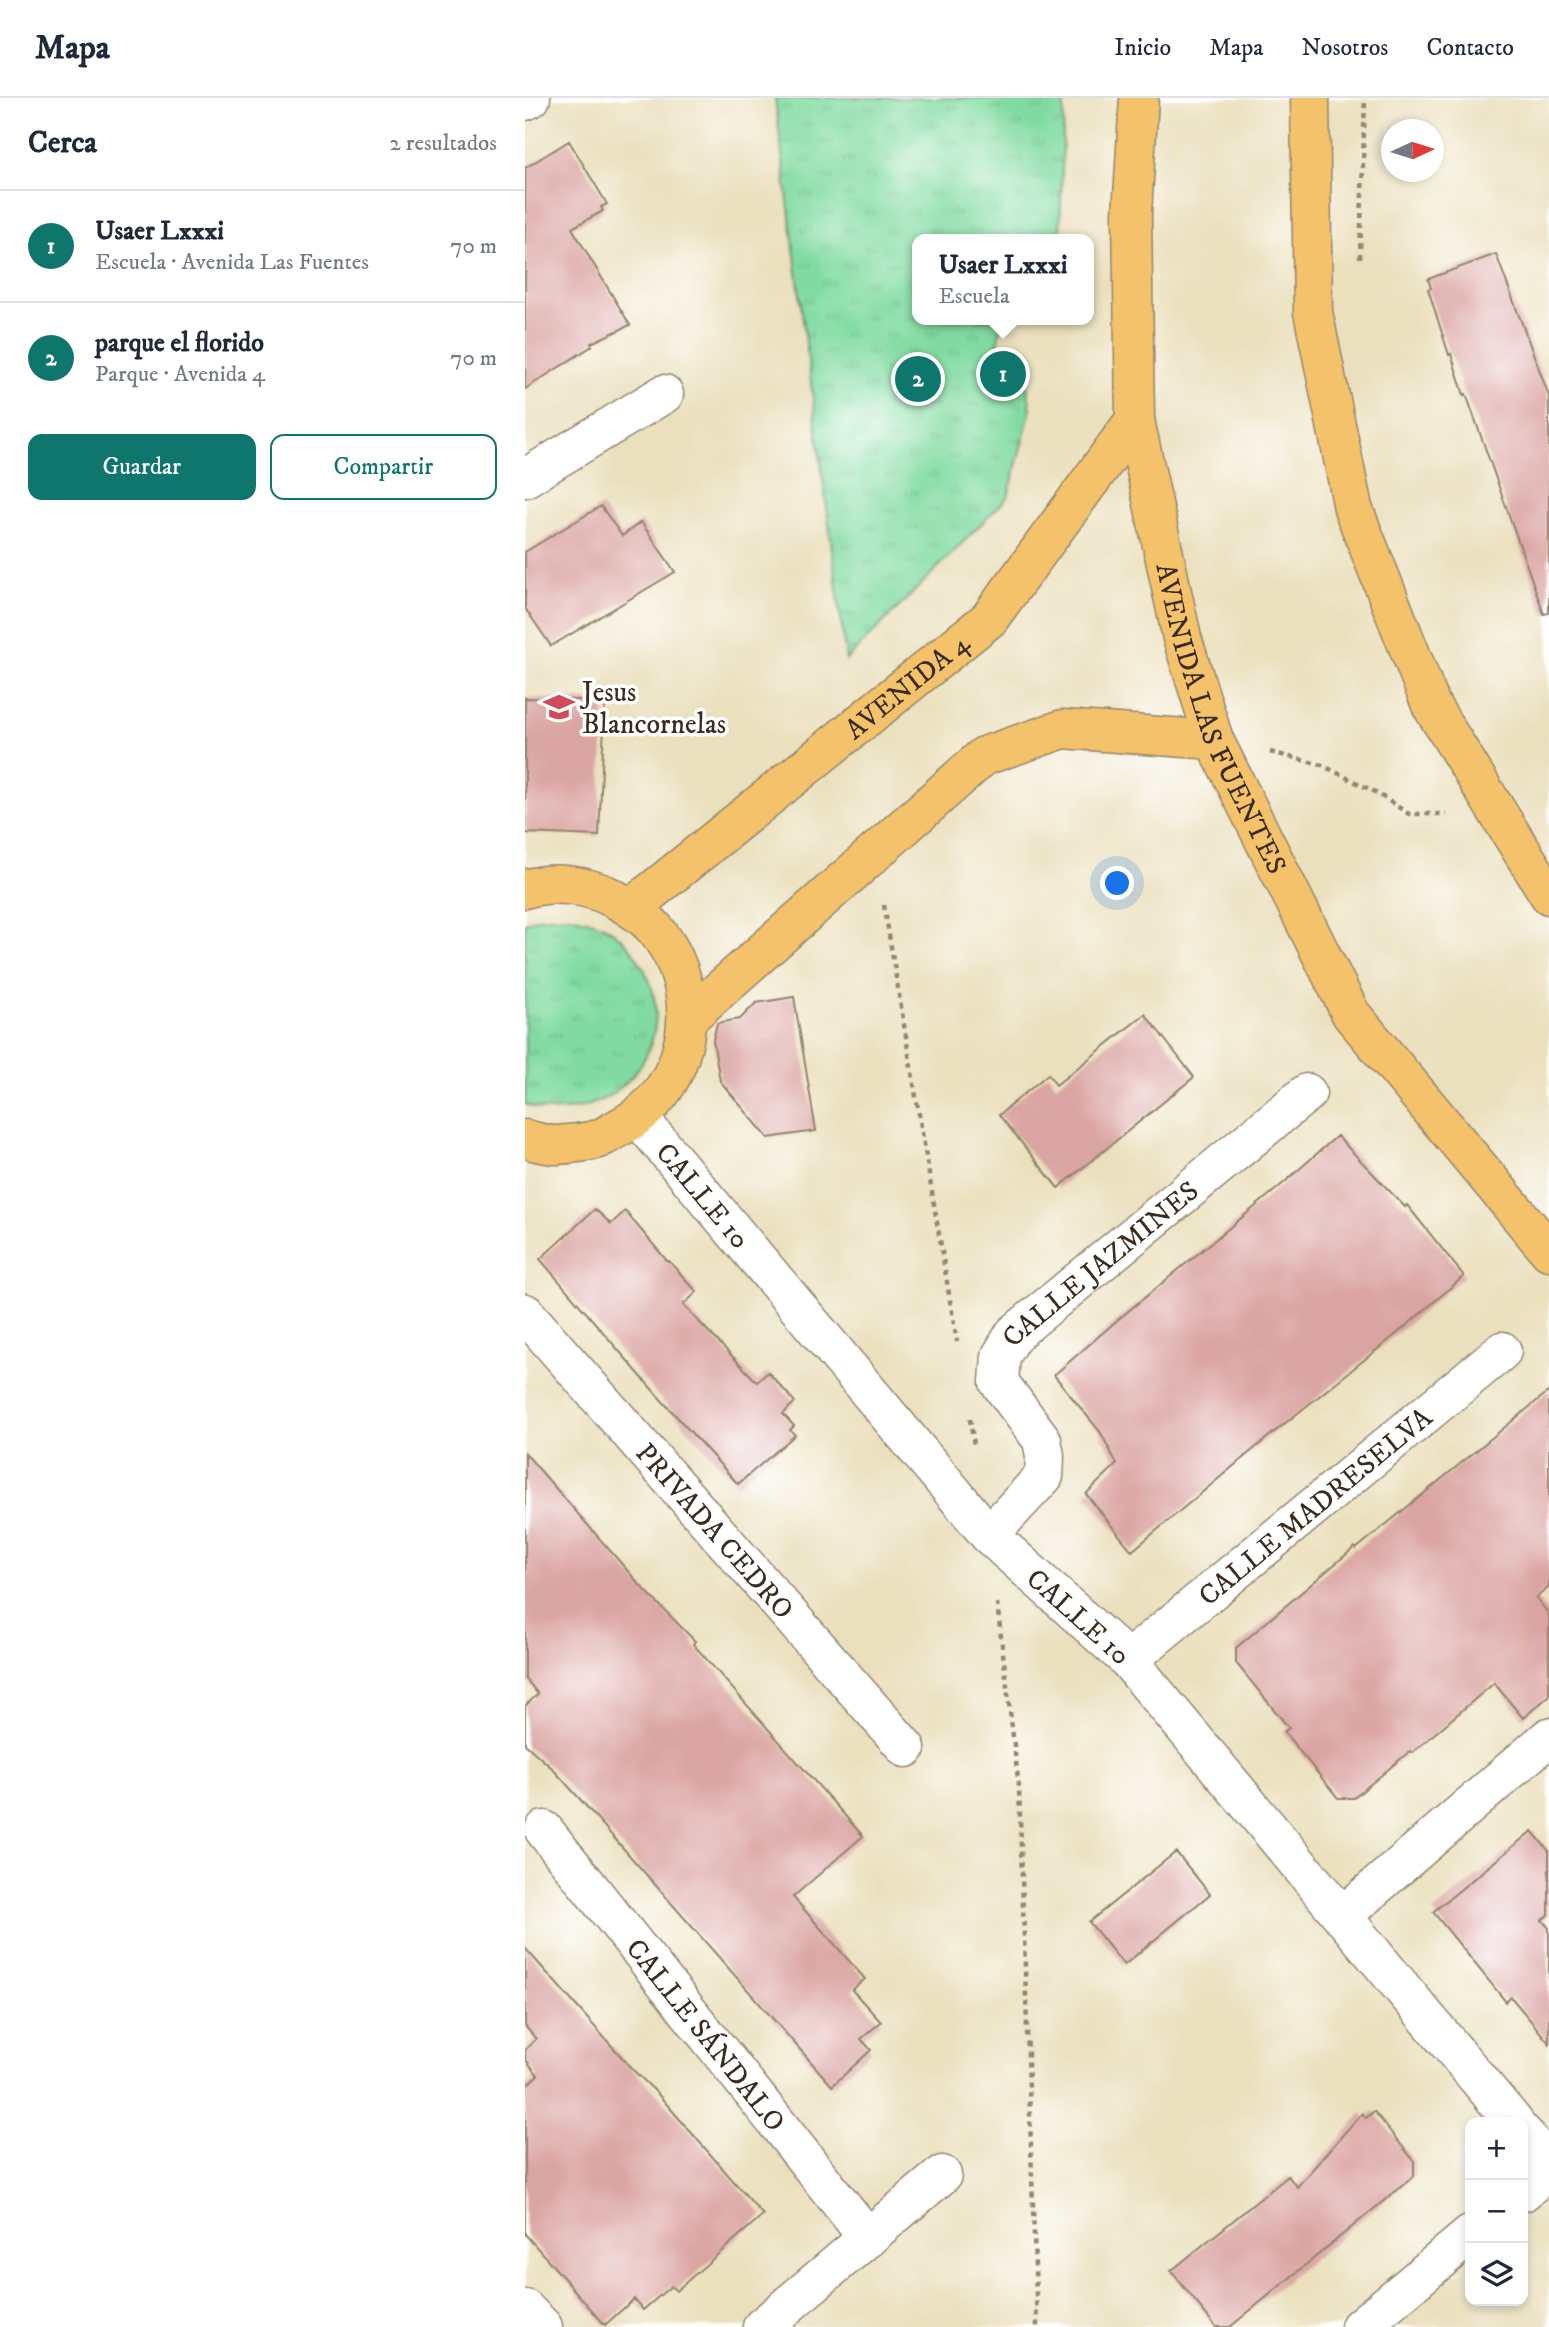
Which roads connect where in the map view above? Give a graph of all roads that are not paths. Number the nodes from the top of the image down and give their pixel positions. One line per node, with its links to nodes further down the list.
1 (531, 98): 4 (street)
2 (1139, 98): 6 (main road, AVENIDA LAS FUENTES)
3 (1310, 98): 10 (main road)
4 (525, 101)
5 (664, 394): 7 (street)
6 (1135, 420): 8 (main road, AVENIDA LAS FUENTES); 11 (main road, AVENIDA 4)
7 (525, 478)
8 (1214, 740): 12 (main road); 16 (main road, AVENIDA LAS FUENTES)
9 (525, 890): 11 (main road)
10 (1549, 895)
11 (631, 908): 12 (main road)
12 (688, 1018): 14 (main road)
13 (1307, 1093): 19 (street, CALLE JAZMINES)
14 (638, 1117): 15 (main road); 19 (street, CALLE 10)
15 (525, 1139)
16 (1549, 1251)
17 (525, 1313): 22 (street, PRIVADA CEDRO)
18 (1502, 1351): 20 (street, CALLE MADRESELVA)
19 (989, 1535): 20 (street, CALLE 10)
20 (1128, 1660): 24 (street, CALLE 10)
21 (1549, 1737): 24 (street)
22 (906, 1748)
23 (544, 1830): 30 (street, CALLE SÁNDALO)
24 (1342, 1916): 25 (street, CALLE 10)
25 (1510, 2117)
26 (1528, 2140): 27 (street)
27 (1549, 2167): 29 (street)
28 (942, 2175): 30 (street)
29 (1528, 2187)
30 (868, 2238): 34 (street)
31 (1465, 2239): 35 (street)
32 (525, 2309): 33 (street)
33 (543, 2327)
34 (762, 2327)
35 (1360, 2327)

